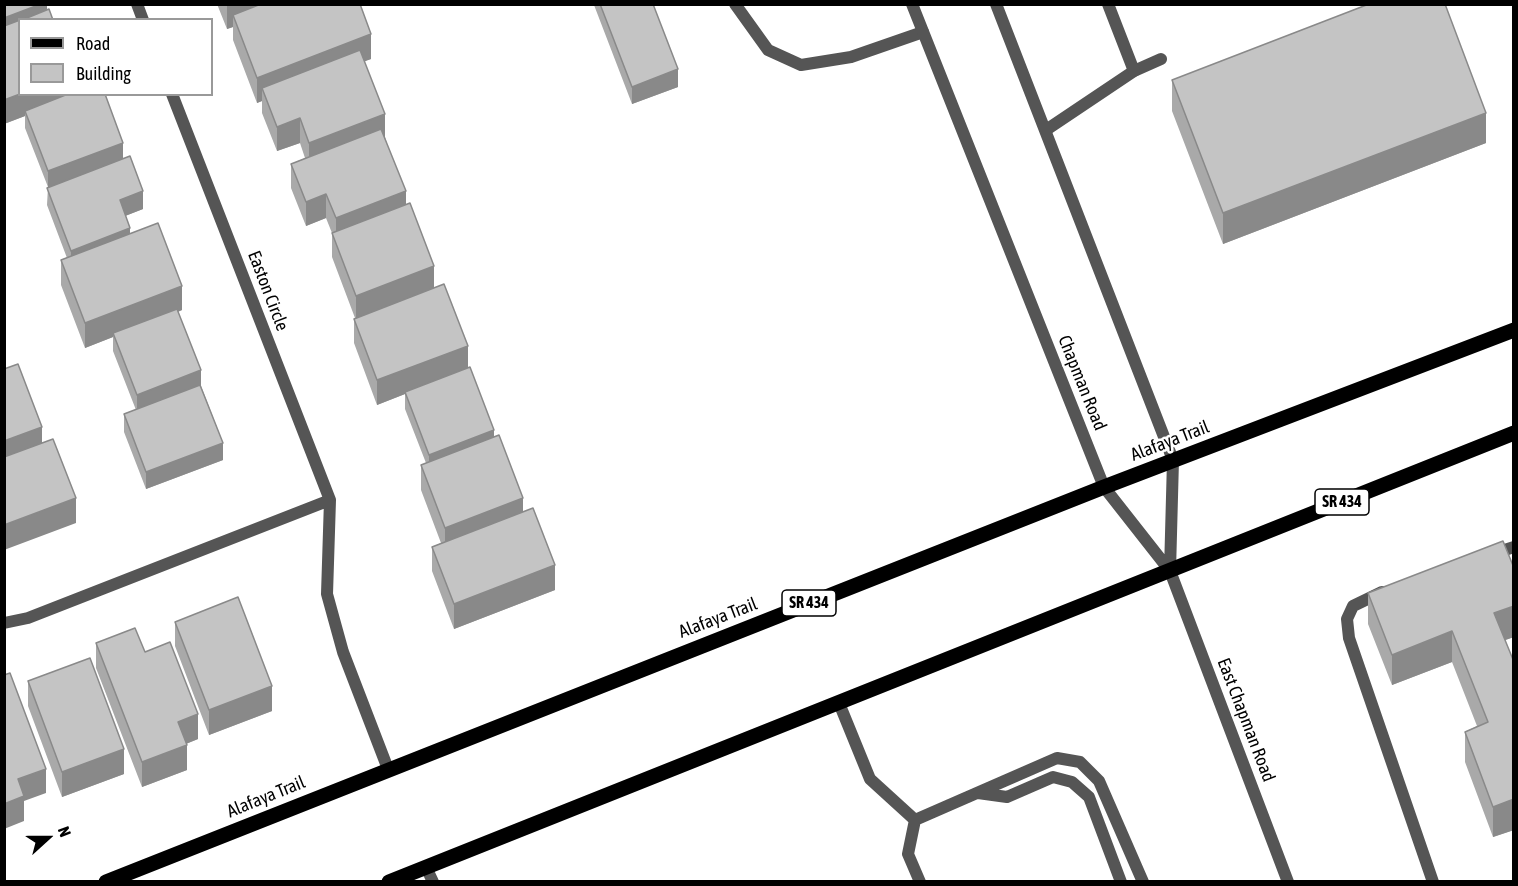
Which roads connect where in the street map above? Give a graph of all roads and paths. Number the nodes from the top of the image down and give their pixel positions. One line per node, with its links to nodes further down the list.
1 (735, 4): 5 (street)
2 (912, 4): 5 (street, Chapman Road)
3 (996, 4): 9 (street)
4 (1108, 4): 7 (street)
5 (923, 32): 13 (street, Chapman Road)
6 (1161, 60): 7 (street)
7 (1134, 71): 9 (street)
8 (173, 96): 14 (street, Easton Circle)
9 (1046, 130): 12 (street)
10 (1514, 330): 12 (main road, Alafaya Trail / SR 434)
11 (1514, 433): 17 (main road, SR 434)
12 (1173, 460): 13 (main road, Alafaya Trail / SR 434); 17 (street)
13 (1104, 487): 17 (street, Chapman Road); 21 (main road, Alafaya Trail / SR 434)
14 (330, 500): 19 (street); 21 (street, Easton Circle)
15 (1514, 547): 16 (street)
16 (1481, 558)
17 (1170, 571): 20 (main road, SR 434); 31 (street, East Chapman Road)
18 (1394, 588): 32 (street)
19 (4, 623)
20 (838, 703): 23 (street); 24 (main road, SR 434)
21 (388, 769): 25 (main road, Alafaya Trail / SR 434)
22 (978, 793): 23 (street); 29 (street); 30 (street)
23 (915, 820): 28 (street)
24 (426, 867): 26 (main road, SR 434); 27 (street)
25 (106, 882)
26 (389, 882)
27 (433, 882)
28 (920, 882)
29 (1121, 882)
30 (1143, 882)
31 (1288, 882)
32 (1433, 882)

